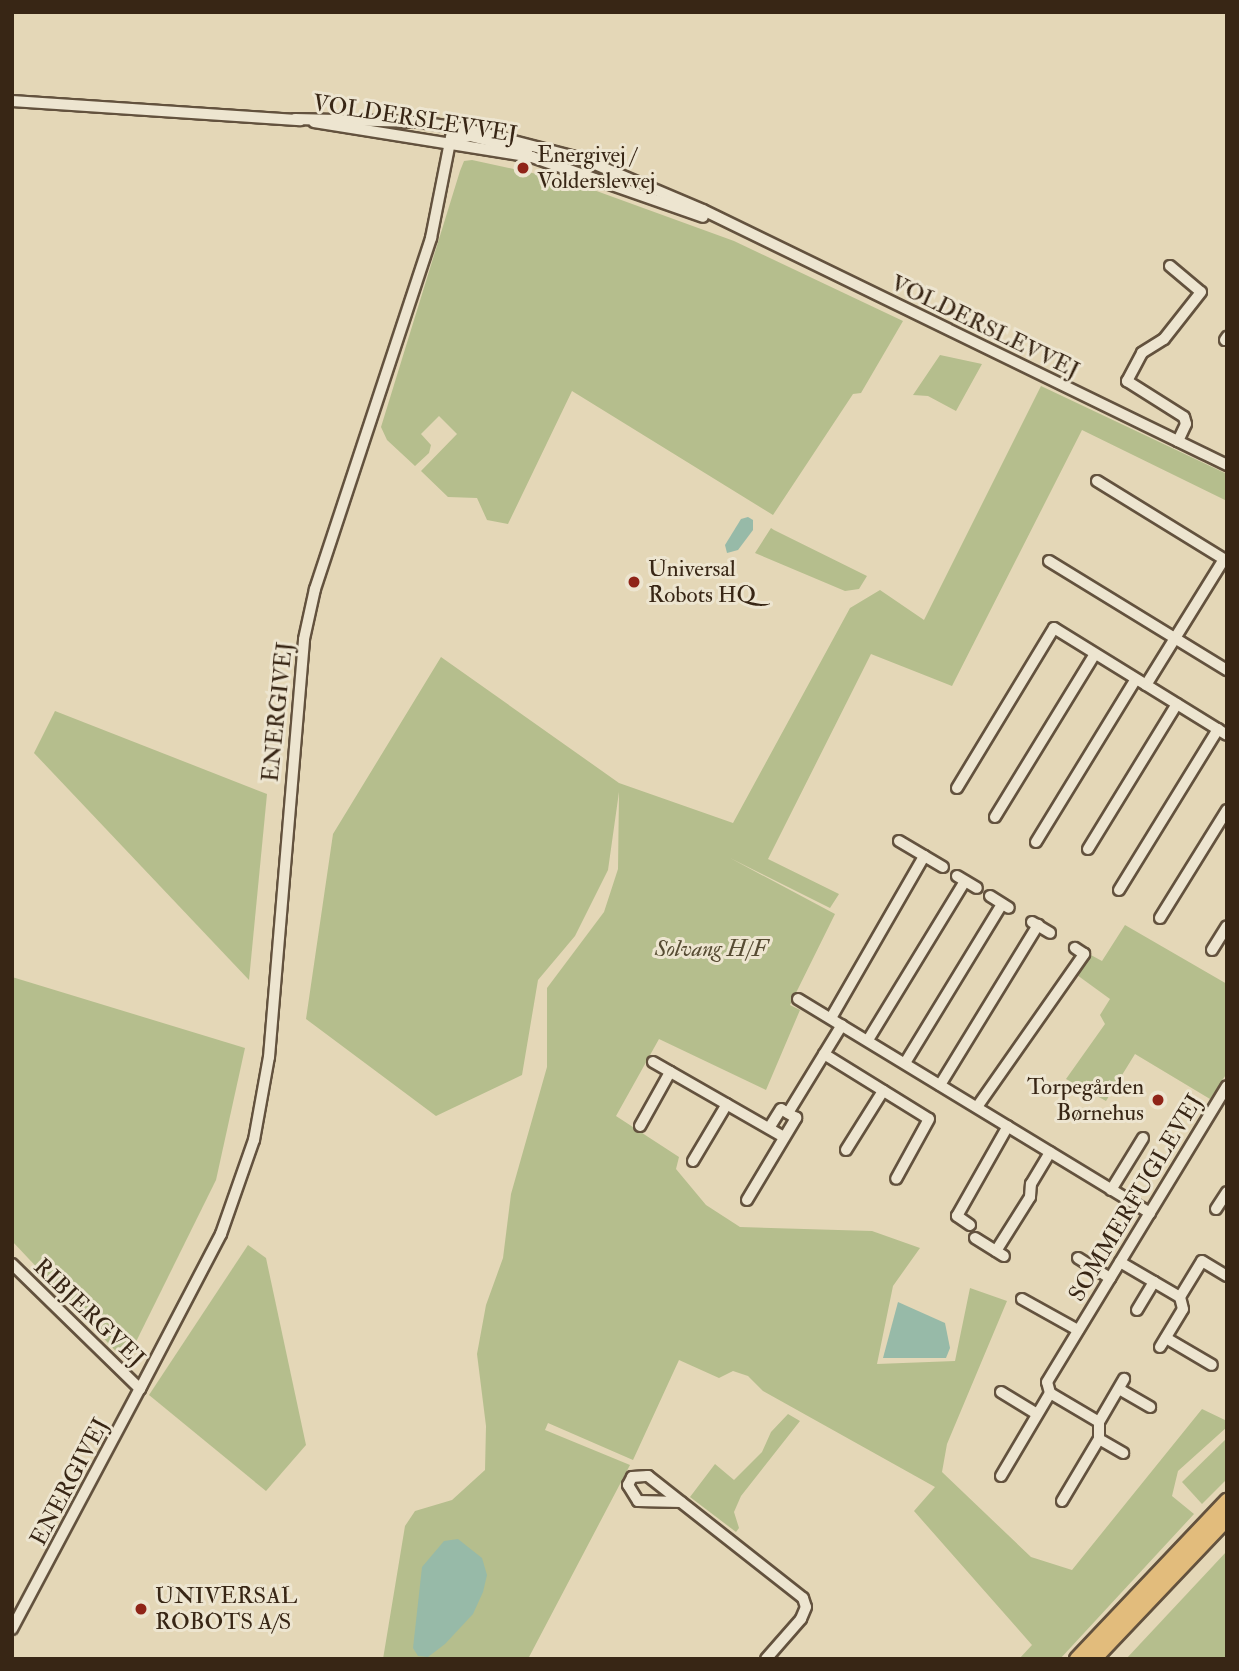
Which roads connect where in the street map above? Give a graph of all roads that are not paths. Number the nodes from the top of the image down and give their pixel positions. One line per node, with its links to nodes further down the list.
1 (12, 101): 2 (street, VOLDERSLEVVEJ)
2 (295, 119): 3 (street, VOLDERSLEVVEJ); 4 (street, VOLDERSLEVVEJ)
3 (453, 127): 4 (street, ENERGIVEJ); 5 (street, VOLDERSLEVVEJ)
4 (450, 141): 5 (street); 6 (street, VOLDERSLEVVEJ); 79 (street, ENERGIVEJ)
5 (637, 180): 6 (street, VOLDERSLEVVEJ)
6 (727, 224): 8 (street, VOLDERSLEVVEJ)
7 (1170, 267): 8 (street)
8 (1178, 441): 9 (street, VOLDERSLEVVEJ)
9 (1227, 465)
10 (1097, 481): 11 (street)
11 (1225, 560): 13 (street)
12 (1049, 561): 13 (street)
13 (1175, 638): 15 (street); 17 (street)
14 (1095, 654): 16 (street); 20 (street); 22 (street)
15 (1227, 670)
16 (1136, 679): 17 (street); 24 (street)
17 (1146, 685): 18 (street)
18 (1177, 704): 19 (street); 25 (street)
19 (1223, 732): 29 (street)
20 (957, 788)
21 (1227, 810): 31 (street)
22 (995, 817)
23 (899, 841): 26 (street)
24 (1036, 842)
25 (1088, 849)
26 (924, 856): 27 (street); 37 (street)
27 (943, 867)
28 (977, 888): 39 (street)
29 (1119, 890)
30 (990, 896): 42 (street)
31 (1160, 918)
32 (1227, 926): 34 (street)
33 (1050, 933): 44 (street)
34 (1219, 946)
35 (1075, 948): 48 (street)
36 (798, 999): 37 (street)
37 (831, 1018): 38 (street)
38 (842, 1025): 39 (street); 40 (street)
39 (867, 1040): 42 (street)
40 (824, 1054): 46 (street); 49 (street)
41 (653, 1062): 43 (street)
42 (905, 1063): 44 (street)
43 (670, 1072): 47 (street); 50 (street)
44 (940, 1085): 48 (street)
45 (1227, 1086): 65 (street, SOMMERFUGLEVEJ)
46 (883, 1091): 55 (street); 60 (street)
47 (727, 1104): 52 (street); 58 (street)
48 (977, 1107): 51 (street)
49 (788, 1113): 52 (street); 53 (street)
50 (640, 1126)
51 (1008, 1126): 56 (street); 66 (street)
52 (769, 1128): 53 (street)
53 (784, 1137): 63 (street)
54 (1143, 1138): 57 (street)
55 (846, 1150)
56 (1051, 1152): 61 (street); 67 (street)
57 (1132, 1156): 59 (street); 61 (street)
58 (693, 1161)
59 (1142, 1162)
60 (896, 1179)
61 (1111, 1189): 65 (street)
62 (1227, 1192): 64 (street)
63 (747, 1200)
64 (1216, 1209)
65 (1150, 1213): 69 (street, SOMMERFUGLEVEJ)
66 (970, 1225)
67 (975, 1238)
68 (1078, 1258): 72 (street)
69 (1120, 1262): 72 (street, SOMMERFUGLEVEJ); 73 (street)
70 (12, 1264): 79 (street, RIBJERGVEJ)
71 (1227, 1276): 74 (street)
72 (1110, 1278): 77 (street, SOMMERFUGLEVEJ)
73 (1154, 1282): 74 (street); 76 (street)
74 (1180, 1297): 78 (street)
75 (1022, 1299): 77 (street)
76 (1137, 1310)
77 (1078, 1330): 81 (street, SOMMERFUGLEVEJ)
78 (1212, 1365)
79 (140, 1389): 92 (street, ENERGIVEJ)
80 (1001, 1392): 83 (street)
81 (1051, 1393): 83 (street); 84 (street)
82 (1150, 1407): 84 (street)
83 (1037, 1414): 87 (street)
84 (1099, 1422): 85 (street)
85 (1099, 1439): 86 (street); 88 (street)
86 (1123, 1453)
87 (1000, 1476)
88 (1062, 1501)
89 (681, 1502): 89 (street); 93 (street)
90 (1227, 1502): 94 (highway)
91 (1227, 1519): 95 (highway)
92 (12, 1629)
93 (766, 1659)
94 (1077, 1659)
95 (1094, 1659)

